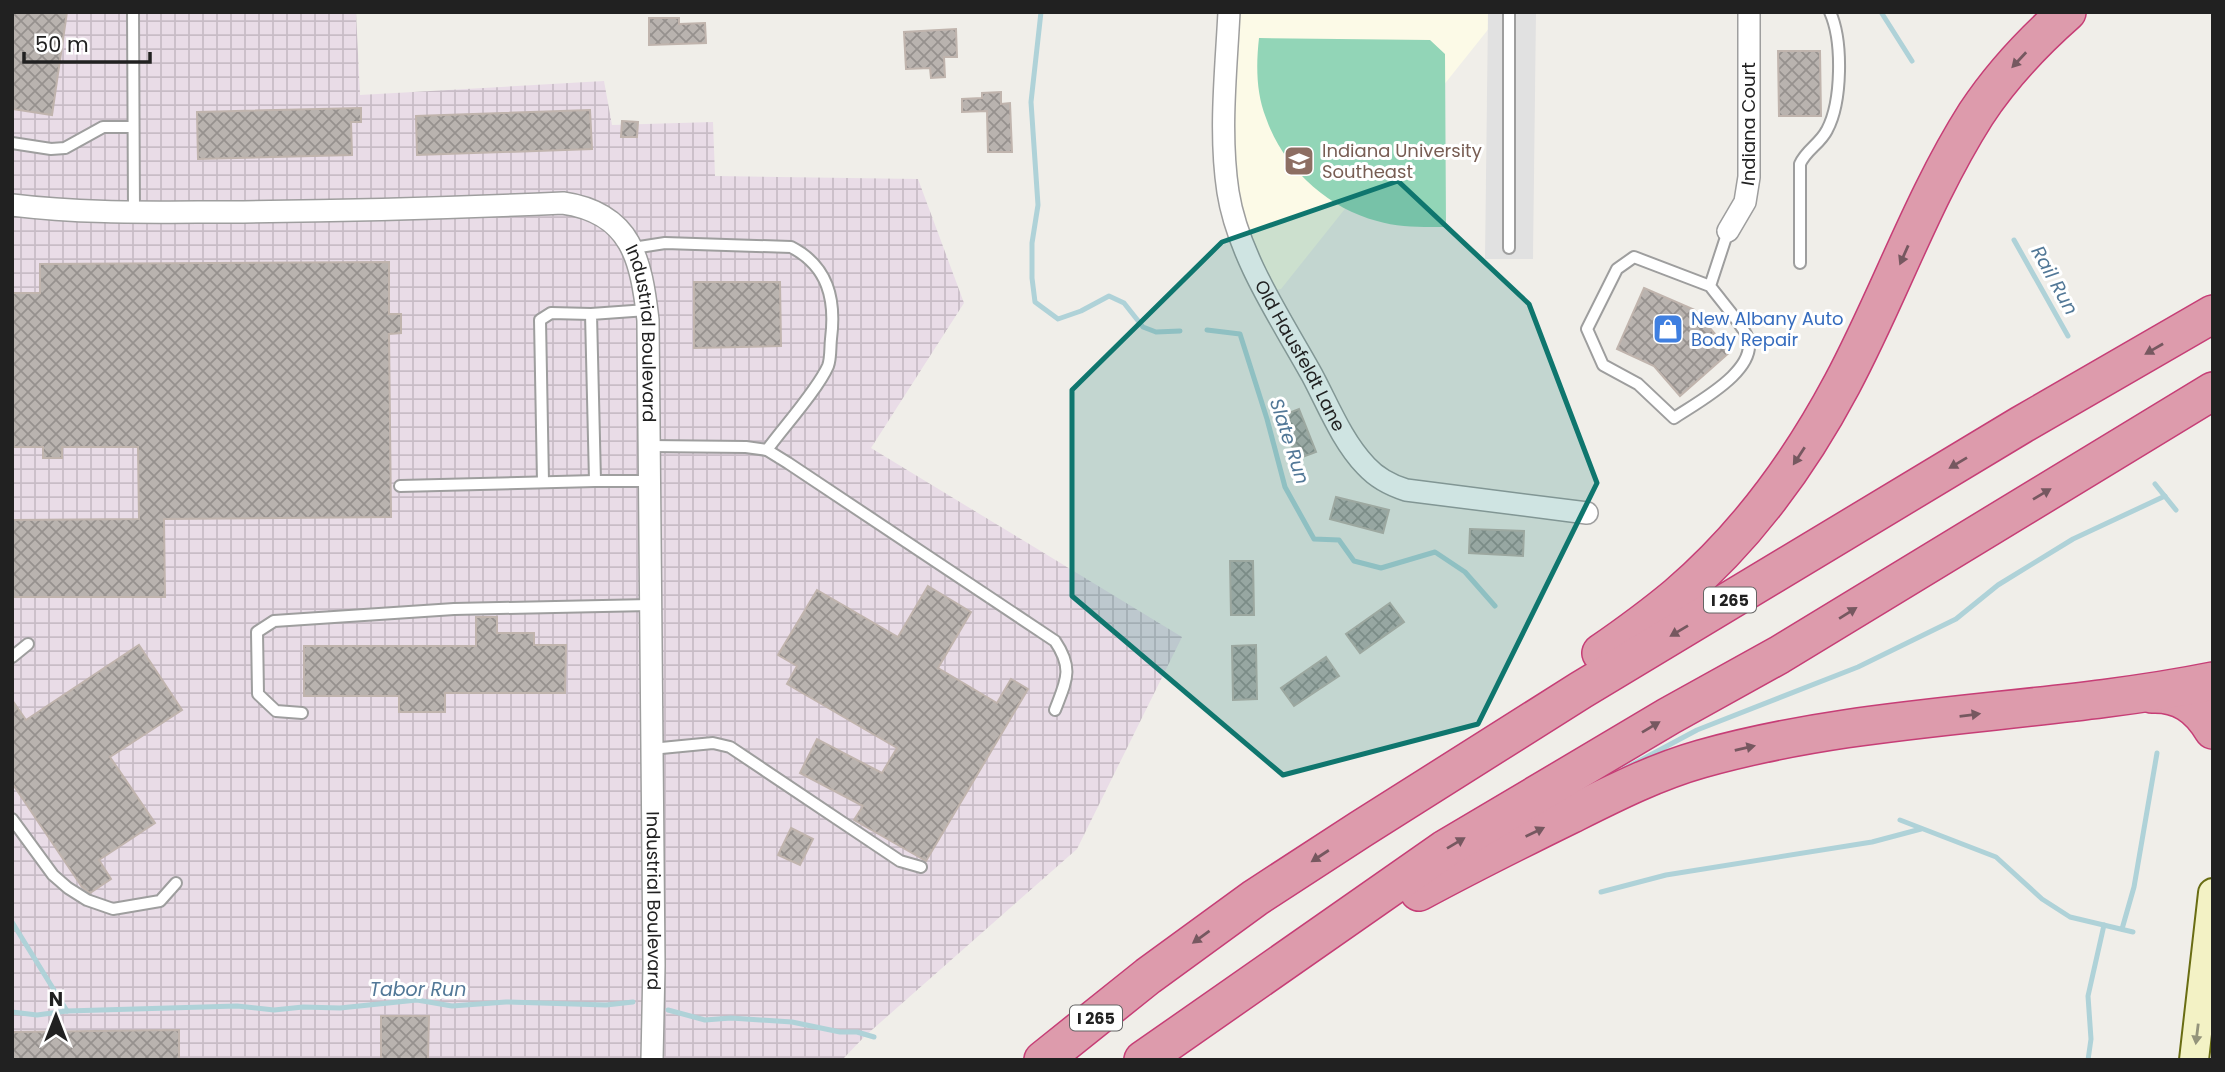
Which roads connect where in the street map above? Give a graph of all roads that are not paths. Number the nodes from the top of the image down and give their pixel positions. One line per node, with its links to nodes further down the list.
1 (133, 12): 7 (lane)
2 (1229, 12): 26 (street, Old Hausfeldt Lane)
3 (1510, 12): 13 (lane)
4 (1749, 12): 11 (street, Indiana Court)
5 (1830, 12): 14 (lane)
6 (2067, 12): 37 (highway, one-way to 37)
7 (134, 127): 8 (lane); 10 (lane)
8 (12, 143)
9 (12, 205): 10 (street, Industrial Boulevard)
10 (134, 212): 12 (street, Industrial Boulevard)
11 (1728, 232): 15 (lane)
12 (632, 248): 16 (street, Industrial Boulevard); 21 (lane)
13 (1509, 248)
14 (1800, 263)
15 (1710, 286): 15 (lane)
16 (647, 310): 17 (lane); 20 (street, Industrial Boulevard)
17 (591, 314): 22 (lane); 24 (lane)
18 (2213, 314): 37 (highway, I 265, one-way to 37)
19 (2213, 391): 41 (highway, one-way to 19)
20 (649, 446): 21 (lane); 23 (street, Industrial Boulevard)
21 (767, 450): 32 (lane)
22 (595, 481): 23 (lane); 24 (lane)
23 (649, 481): 27 (street, Industrial Boulevard)
24 (543, 482): 25 (lane)
25 (400, 486)
26 (1587, 513)
27 (650, 605): 33 (lane); 35 (street, Industrial Boulevard)
28 (28, 644): 29 (lane)
29 (12, 657)
30 (2213, 681): 31 (highway)
31 (2137, 695): 34 (highway); 41 (highway, one-way to 31)
32 (1055, 710)
33 (302, 713)
34 (2213, 730)
35 (651, 749): 38 (lane); 43 (street, Industrial Boulevard)
36 (12, 819): 39 (lane)
37 (1362, 829): 44 (highway, I 265, one-way to 44)
38 (921, 867)
39 (176, 883)
40 (2213, 893): 45 (main road, one-way to 45)
41 (1258, 978): 42 (highway)
42 (1148, 1056)
43 (652, 1060)
44 (1044, 1060)
45 (2194, 1060)

